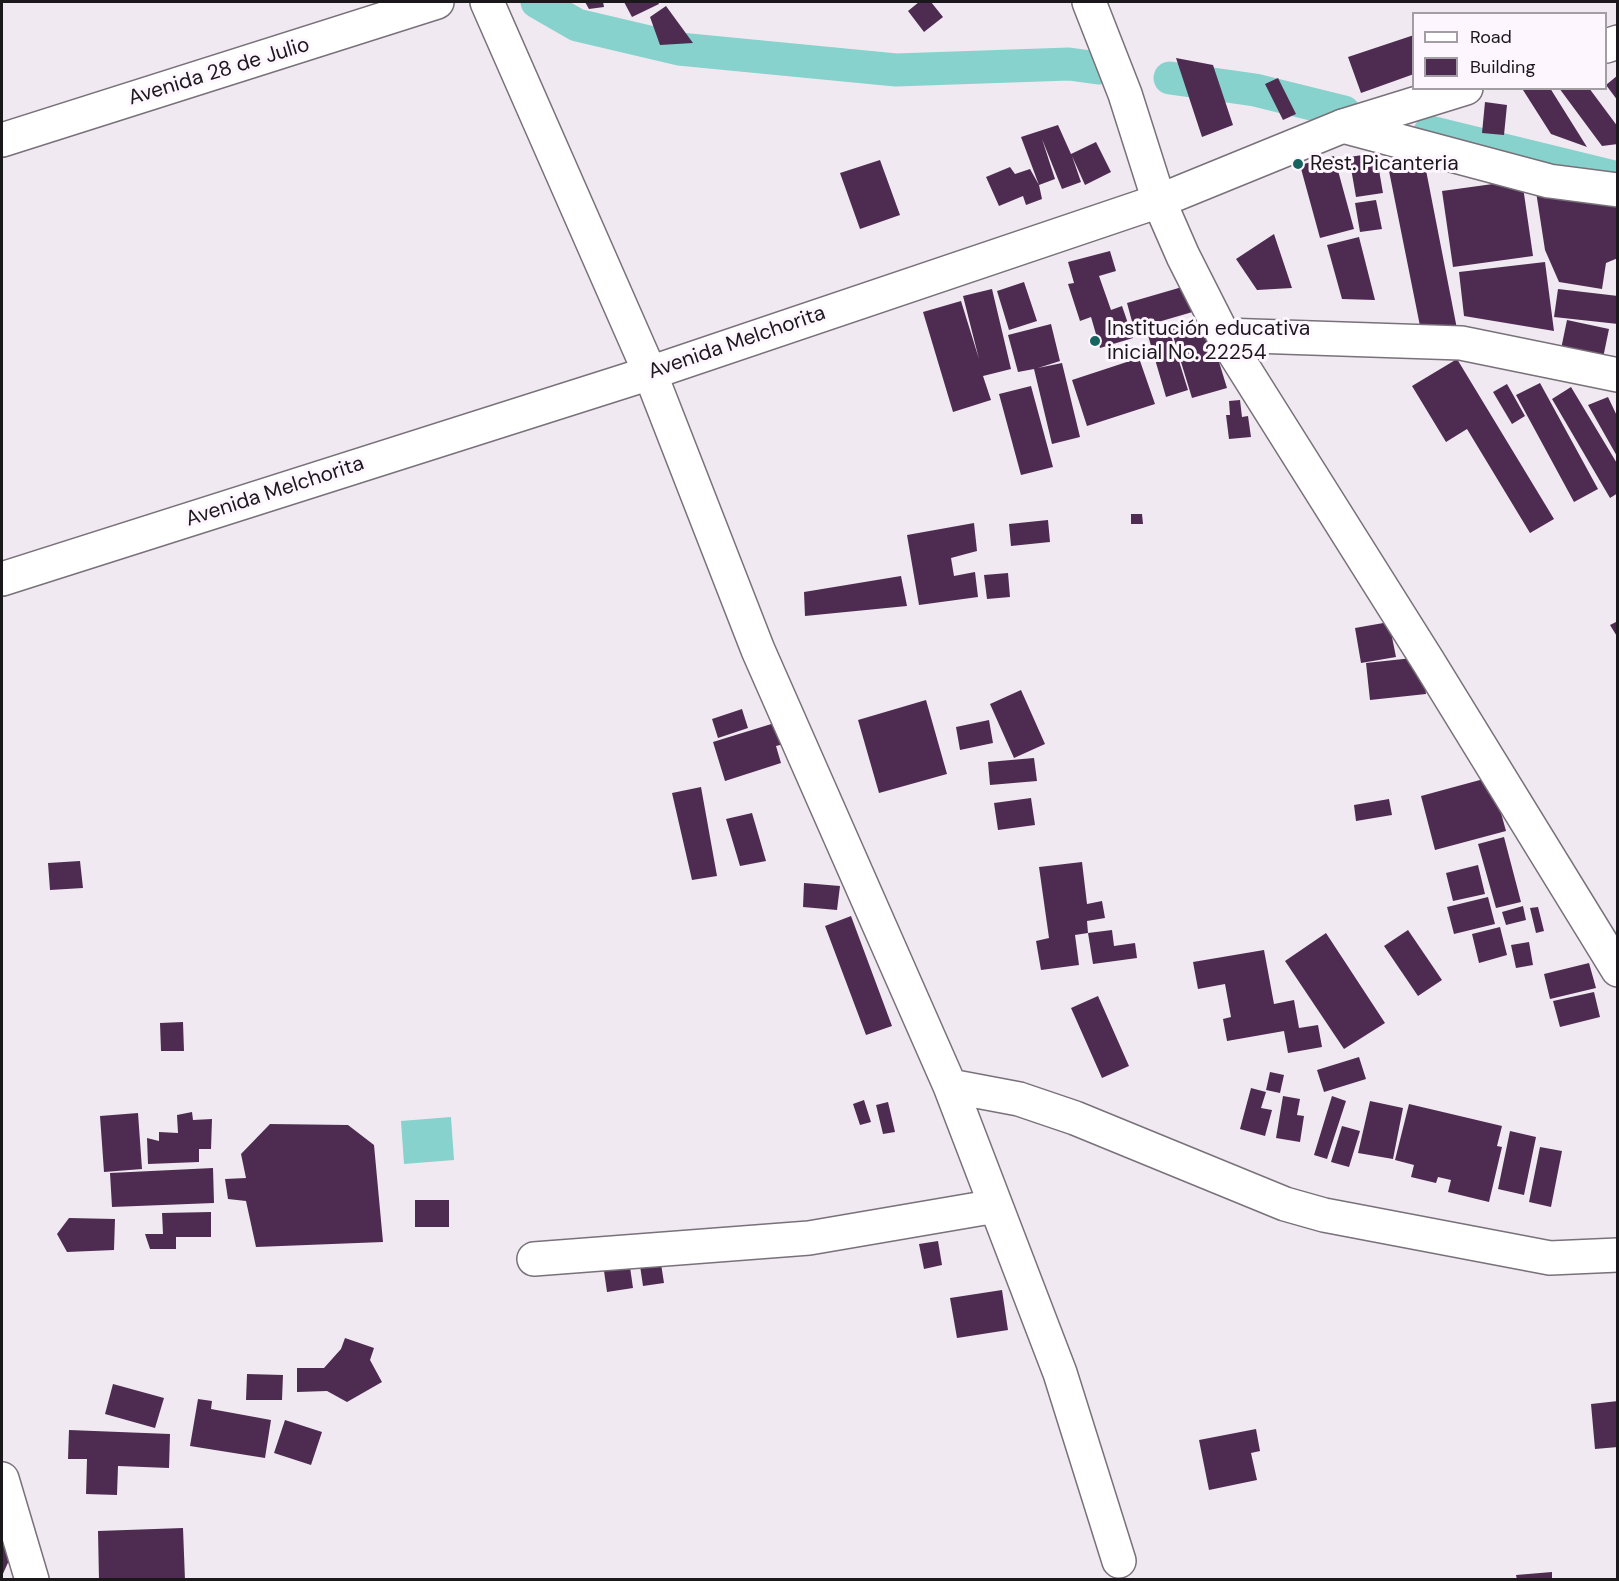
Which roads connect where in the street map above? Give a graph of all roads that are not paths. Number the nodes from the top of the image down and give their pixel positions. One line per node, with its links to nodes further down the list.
1 (437, 2): 6 (street, Avenida 28 de Julio)
2 (488, 2): 10 (street)
3 (1089, 2): 8 (street)
4 (1460, 90): 5 (street, Avenida Melchorita)
5 (1343, 126): 7 (street); 8 (street, Avenida Melchorita)
6 (2, 140)
7 (1617, 190)
8 (1159, 201): 9 (street); 10 (street, Avenida Melchorita)
9 (1223, 335): 11 (street); 13 (street)
10 (650, 373): 12 (street, Avenida Melchorita); 14 (street)
11 (1617, 375)
12 (2, 579)
13 (1617, 970)
14 (950, 1086): 15 (street); 16 (street)
15 (996, 1206): 17 (street); 19 (street)
16 (1617, 1255)
17 (534, 1259)
18 (2, 1479): 20 (street)
19 (1119, 1562)
20 (32, 1580)

